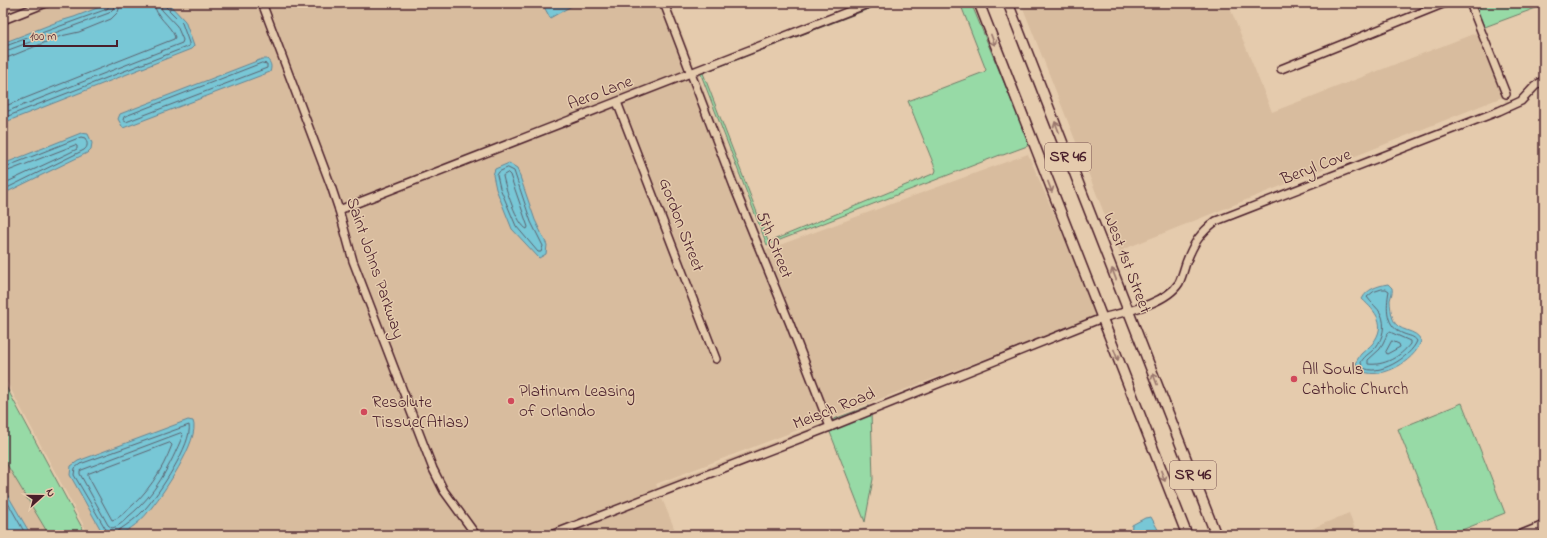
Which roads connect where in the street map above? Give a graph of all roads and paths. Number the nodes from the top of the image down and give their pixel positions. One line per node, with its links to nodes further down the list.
1 (46, 3): 9 (street)
2 (262, 3): 15 (street, Saint Johns Parkway)
3 (664, 3): 11 (street, 5th Street)
4 (870, 3): 11 (street, Aero Lane)
5 (979, 3): 17 (main road, SR 46, one-way to 17)
6 (1008, 3): 16 (main road, West 1st Street / SR 46, one-way to 6)
7 (1445, 3): 10 (street)
8 (1470, 3): 13 (street)
9 (3, 20)
10 (1281, 69)
11 (692, 73): 14 (street, Aero Lane); 19 (street, 5th Street)
12 (1544, 80): 16 (street, Beryl Cove)
13 (1506, 94)
14 (617, 102): 15 (street, Aero Lane); 18 (street, Gordon Street)
15 (339, 210): 21 (street, Saint Johns Parkway)
16 (1128, 311): 17 (street, Meisch Road); 24 (main road, West 1st Street / SR 46, one-way to 16)
17 (1102, 318): 19 (street, Meisch Road); 23 (main road, SR 46, one-way to 23)
18 (716, 359)
19 (830, 427): 22 (street, Meisch Road)
20 (1544, 525): 25 (street)
21 (476, 535)
22 (551, 535)
23 (1187, 535)
24 (1216, 535)
25 (1519, 535)

